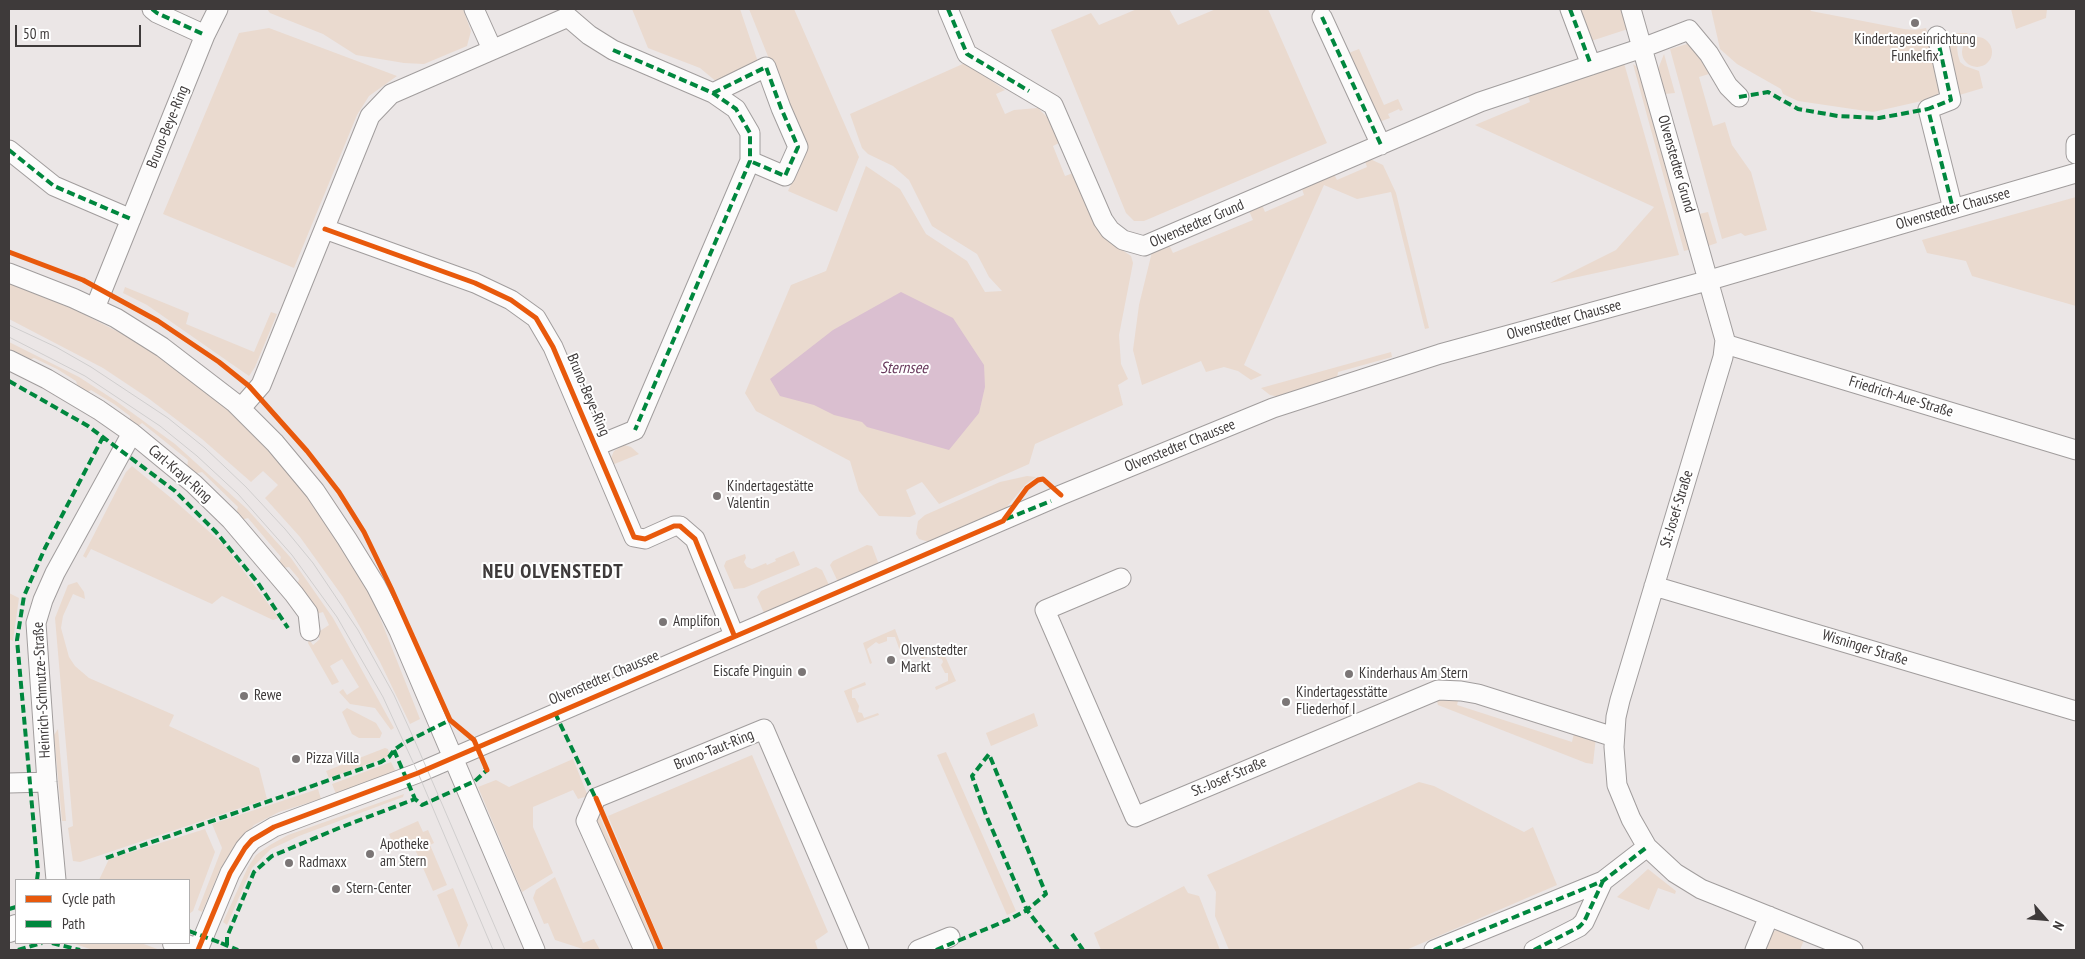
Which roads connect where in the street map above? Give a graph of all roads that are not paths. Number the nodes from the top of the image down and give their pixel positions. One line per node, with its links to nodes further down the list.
1 (152, 9): 8 (street)
2 (218, 9): 8 (street, Bruno-Beye-Ring)
3 (474, 9): 10 (street)
4 (948, 9): 16 (street, Olvenstedter Grund)
5 (1570, 9): 12 (street)
6 (1631, 9): 11 (street, Olvenstedter Grund)
7 (1322, 17): 16 (street)
8 (205, 35): 22 (street, Bruno-Beye-Ring)
9 (1937, 36): 21 (street)
10 (492, 48): 13 (street, Bruno-Beye-Ring); 23 (street, Bruno-Beye-Ring)
11 (1642, 48): 12 (street, Olvenstedter Grund); 14 (street, Olvenstedter Grund); 25 (street, Olvenstedter Grund)
12 (1591, 65): 16 (street, Olvenstedter Grund)
13 (713, 93): 19 (street, Bruno-Beye-Ring); 19 (street)
14 (1739, 96)
15 (2076, 144): 18 (street)
16 (1381, 145)
17 (9, 150): 22 (street)
18 (2076, 154)
19 (750, 161): 31 (street, Bruno-Beye-Ring)
20 (2076, 173): 21 (street, Olvenstedter Chaussee)
21 (1953, 209): 25 (street, Olvenstedter Chaussee)
22 (131, 219): 26 (street, Bruno-Beye-Ring)
23 (325, 229): 29 (street, Bruno-Beye-Ring); 31 (street, Bruno-Beye-Ring)
24 (9, 273): 26 (street)
25 (1710, 280): 27 (street, St.-Josef-Straße); 36 (street, Olvenstedter Chaussee)
26 (94, 308): 29 (street)
27 (1725, 344): 32 (street, Friedrich-Aue-Straße); 34 (street, St.-Josef-Straße)
28 (9, 360): 30 (street, Carl-Krayl-Ring)
29 (241, 408): 39 (street)
30 (132, 433): 35 (street, Carl-Krayl-Ring); 41 (street, Heinrich-Schmutze-Straße)
31 (596, 446): 36 (street, Bruno-Beye-Ring)
32 (2076, 450)
33 (1122, 578): 38 (street, St.-Josef-Straße)
34 (1654, 586): 37 (street, Wisninger Straße); 38 (street, St.-Josef-Straße)
35 (310, 631)
36 (734, 635): 39 (street, Olvenstedter Chaussee)
37 (2076, 711)
38 (1614, 737): 42 (street, St.-Josef-Straße)
39 (454, 757): 48 (street, Olvenstedter Chaussee); 49 (street)
40 (9, 782): 41 (street)
41 (47, 782): 43 (street, Heinrich-Schmutze-Straße)
42 (1647, 847): 44 (street); 45 (street, St.-Josef-Straße)
43 (56, 879)
44 (1603, 881): 53 (street); 54 (street)
45 (1769, 916): 55 (street); 56 (street, St.-Josef-Straße)
46 (950, 937): 52 (street)
47 (178, 944): 48 (street, Olvenstedter Chaussee)
48 (196, 950)
49 (535, 950)
50 (644, 950): 51 (street, Bruno-Taut-Ring)
51 (859, 950)
52 (918, 950)
53 (1434, 950)
54 (1534, 950)
55 (1755, 950)
56 (1853, 950)

